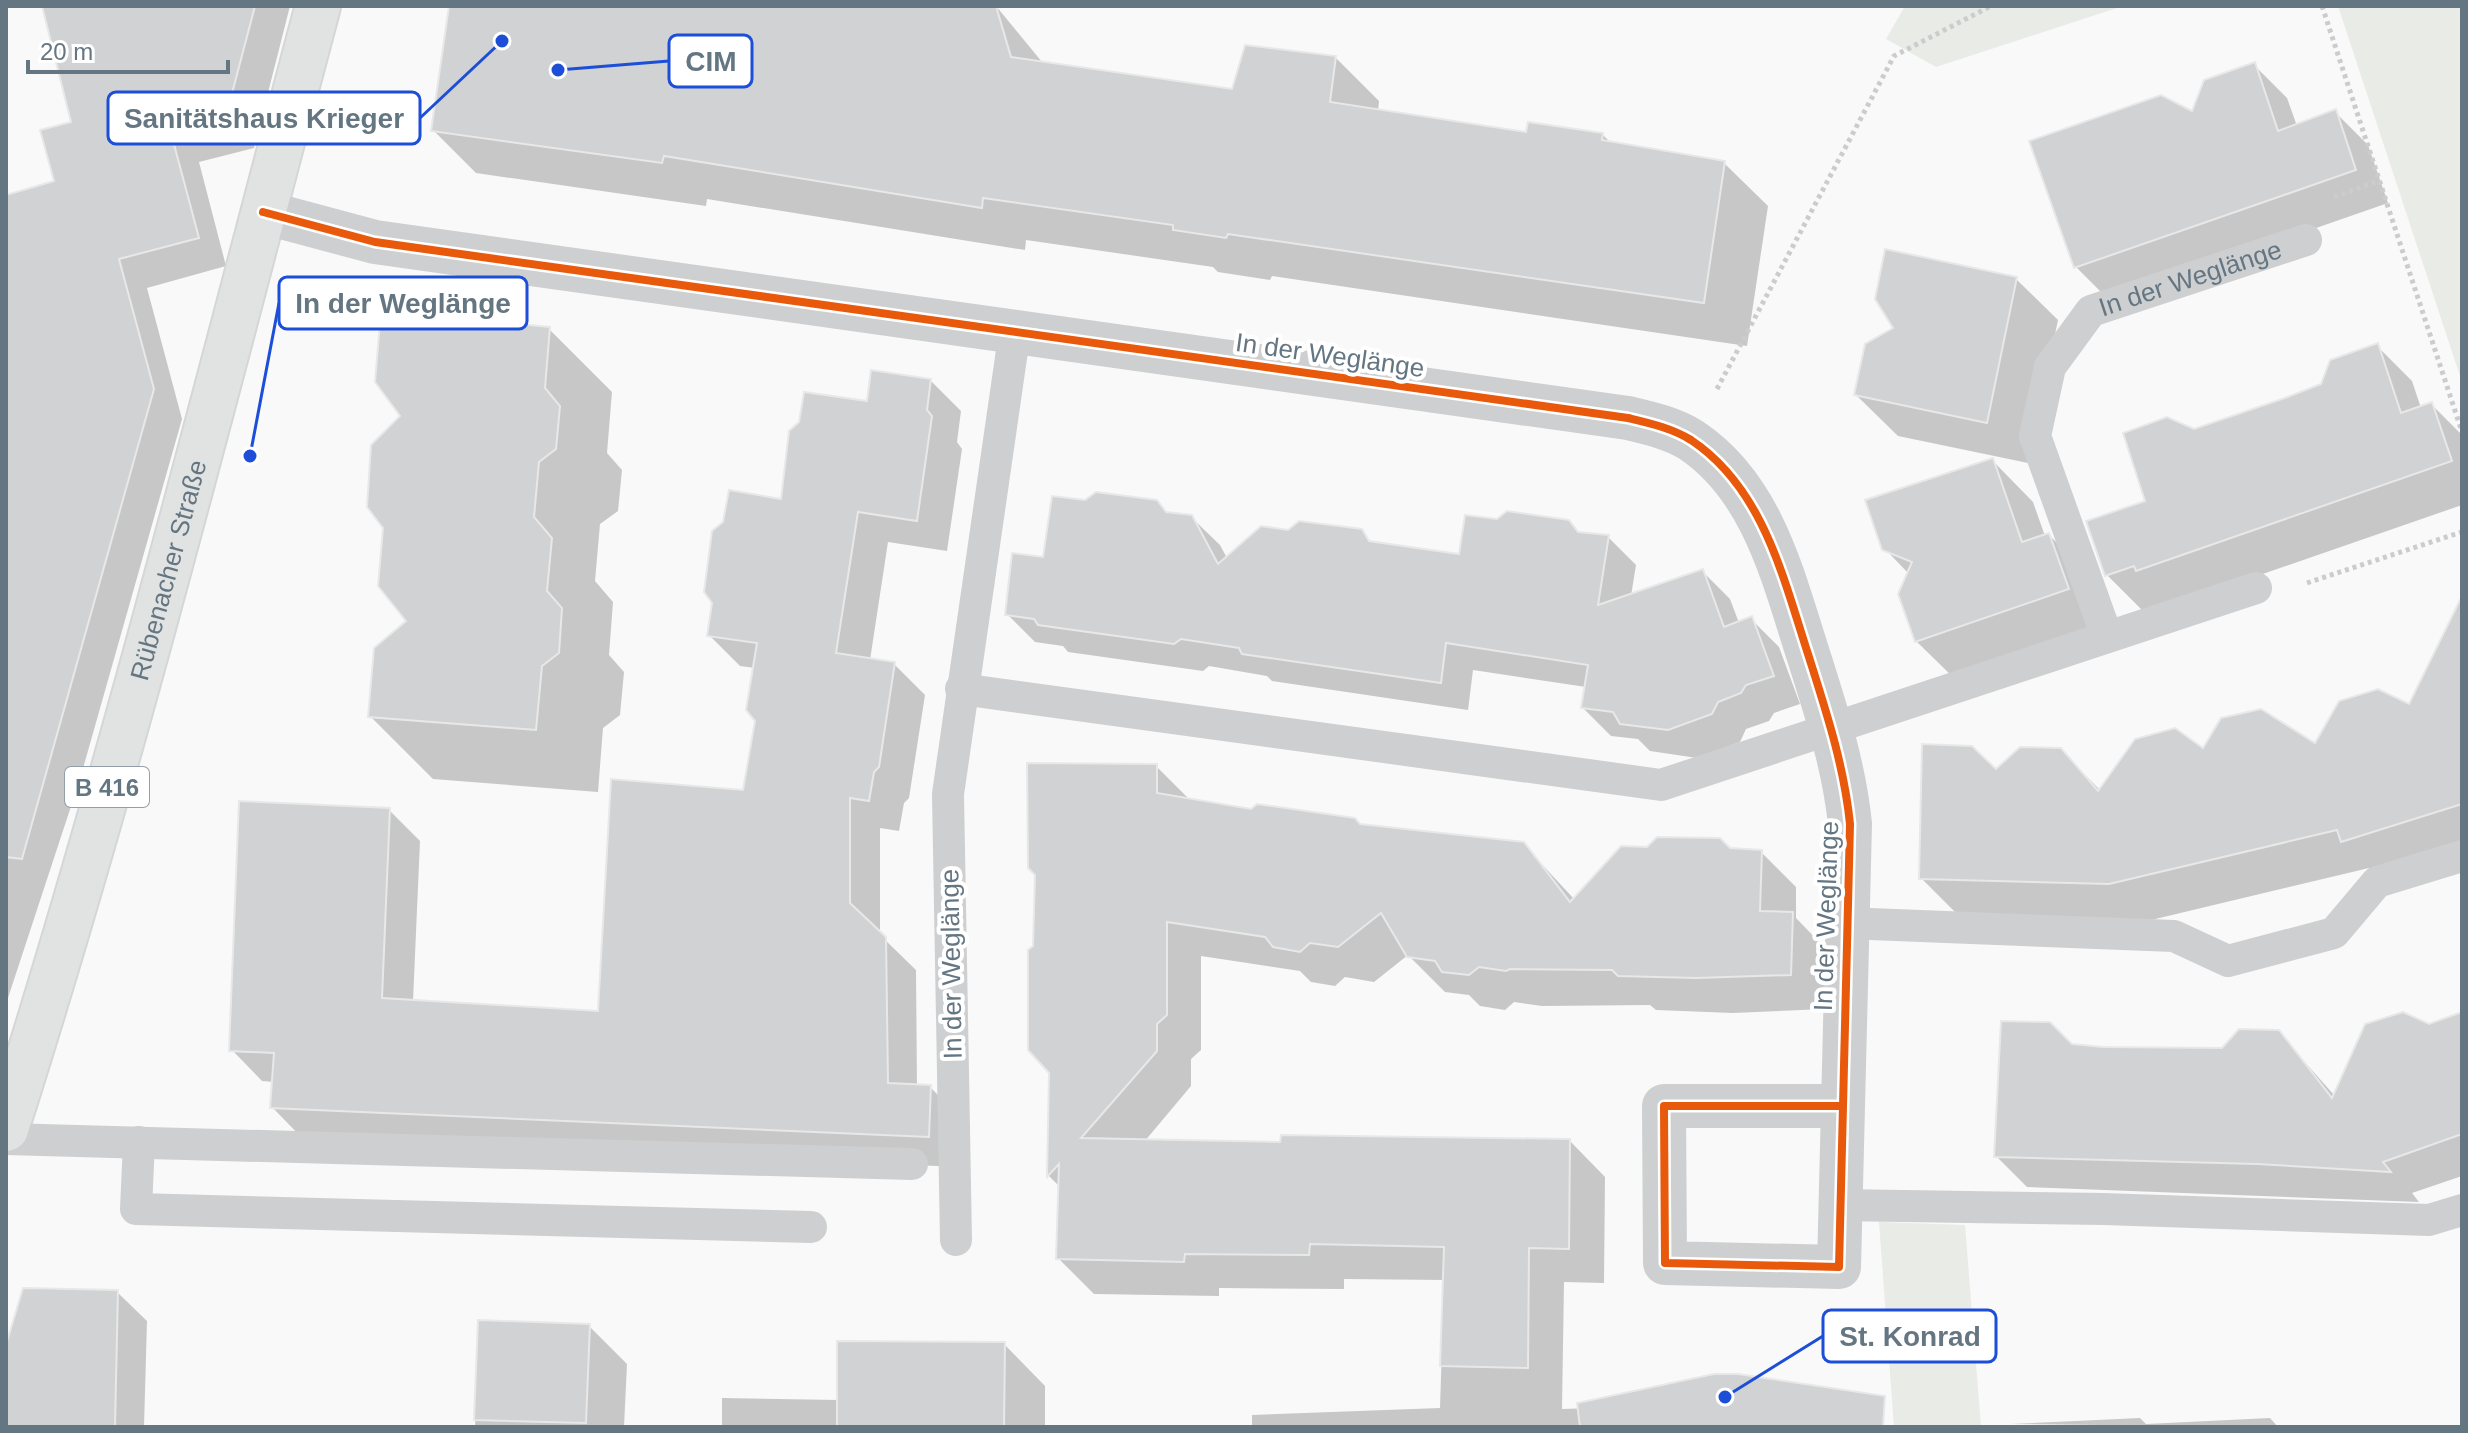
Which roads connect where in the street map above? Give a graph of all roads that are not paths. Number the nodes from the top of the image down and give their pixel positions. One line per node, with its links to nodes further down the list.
1 (318, 6): 2 (main road, Rübenacher Straße / B 416)
2 (263, 212): 4 (street, In der Weglänge); 12 (main road, Rübenacher Straße / B 416)
3 (2306, 240): 6 (lane, In der Weglänge)
4 (1015, 330): 7 (lane, In der Weglänge); 8 (street, In der Weglänge)
5 (2256, 588): 6 (lane)
6 (2107, 637): 8 (lane)
7 (961, 689): 8 (lane); 19 (lane, In der Weglänge)
8 (1832, 729): 10 (street, In der Weglänge)
9 (2462, 856): 10 (lane, In der Weglänge)
10 (1845, 923): 11 (street, In der Weglänge)
11 (1841, 1106): 16 (street, In der Weglänge); 16 (street, In der Weglänge)
12 (6, 1129)
13 (6, 1139): 14 (lane)
14 (139, 1142): 15 (lane); 18 (lane)
15 (912, 1164)
16 (1838, 1205): 17 (lane)
17 (2462, 1210)
18 (811, 1227)
19 (956, 1240)

